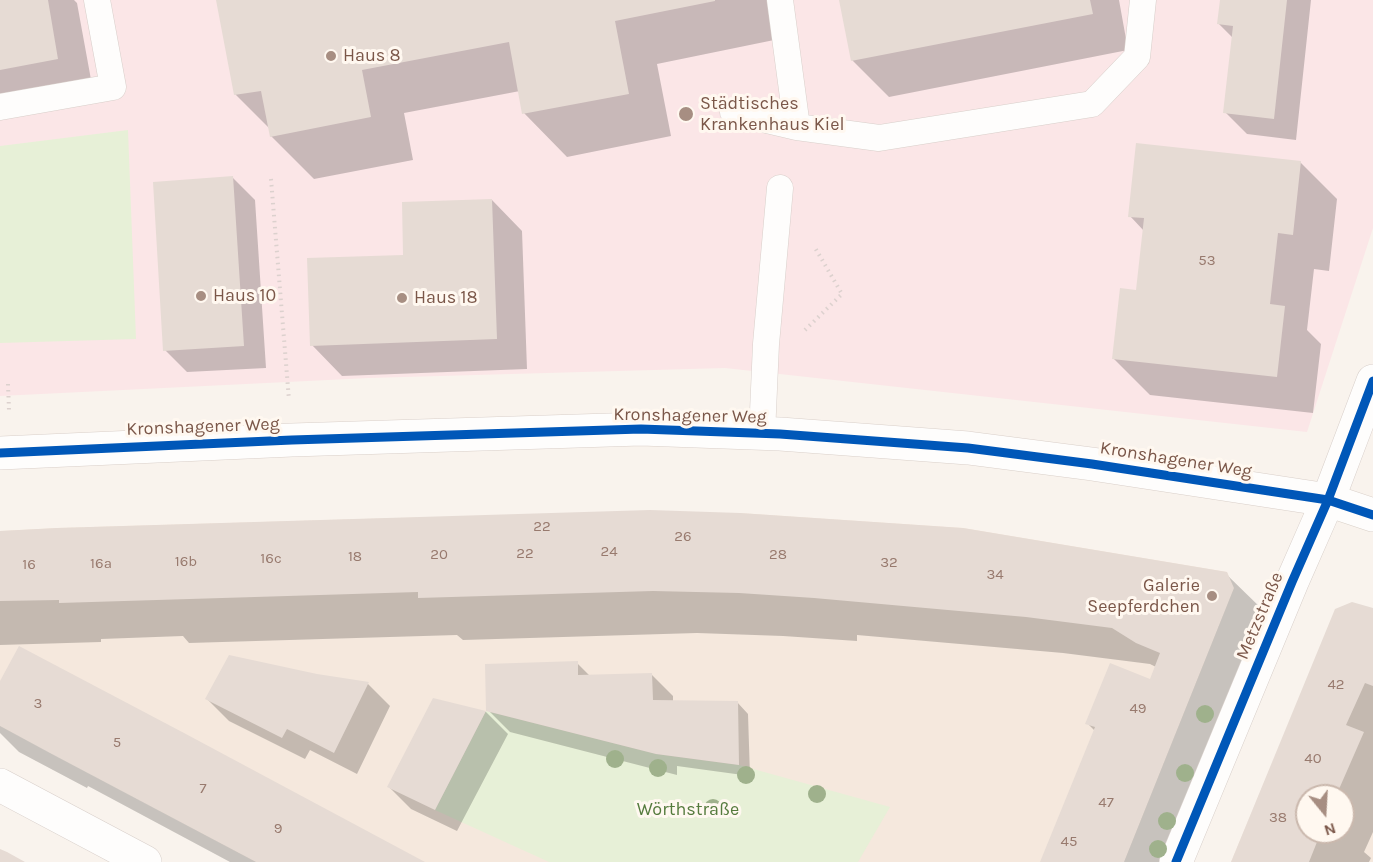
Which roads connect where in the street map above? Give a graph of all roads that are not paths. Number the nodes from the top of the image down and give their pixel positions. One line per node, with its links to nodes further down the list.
1 (97, 0): 4 (lane)
2 (780, 0): 6 (lane)
3 (1143, 0): 6 (lane)
4 (0, 107)
5 (734, 112): 6 (lane)
6 (797, 127)
7 (780, 188): 9 (lane)
8 (1373, 381): 11 (main road, Metzstraße)
9 (762, 434): 10 (main road, Kronshagener Weg); 11 (main road, Kronshagener Weg)
10 (0, 453)
11 (1328, 500): 12 (main road, Kronshagener Weg); 15 (main road, Metzstraße)
12 (1373, 514)
13 (0, 785): 14 (main road)
14 (145, 862)
15 (1176, 862)

